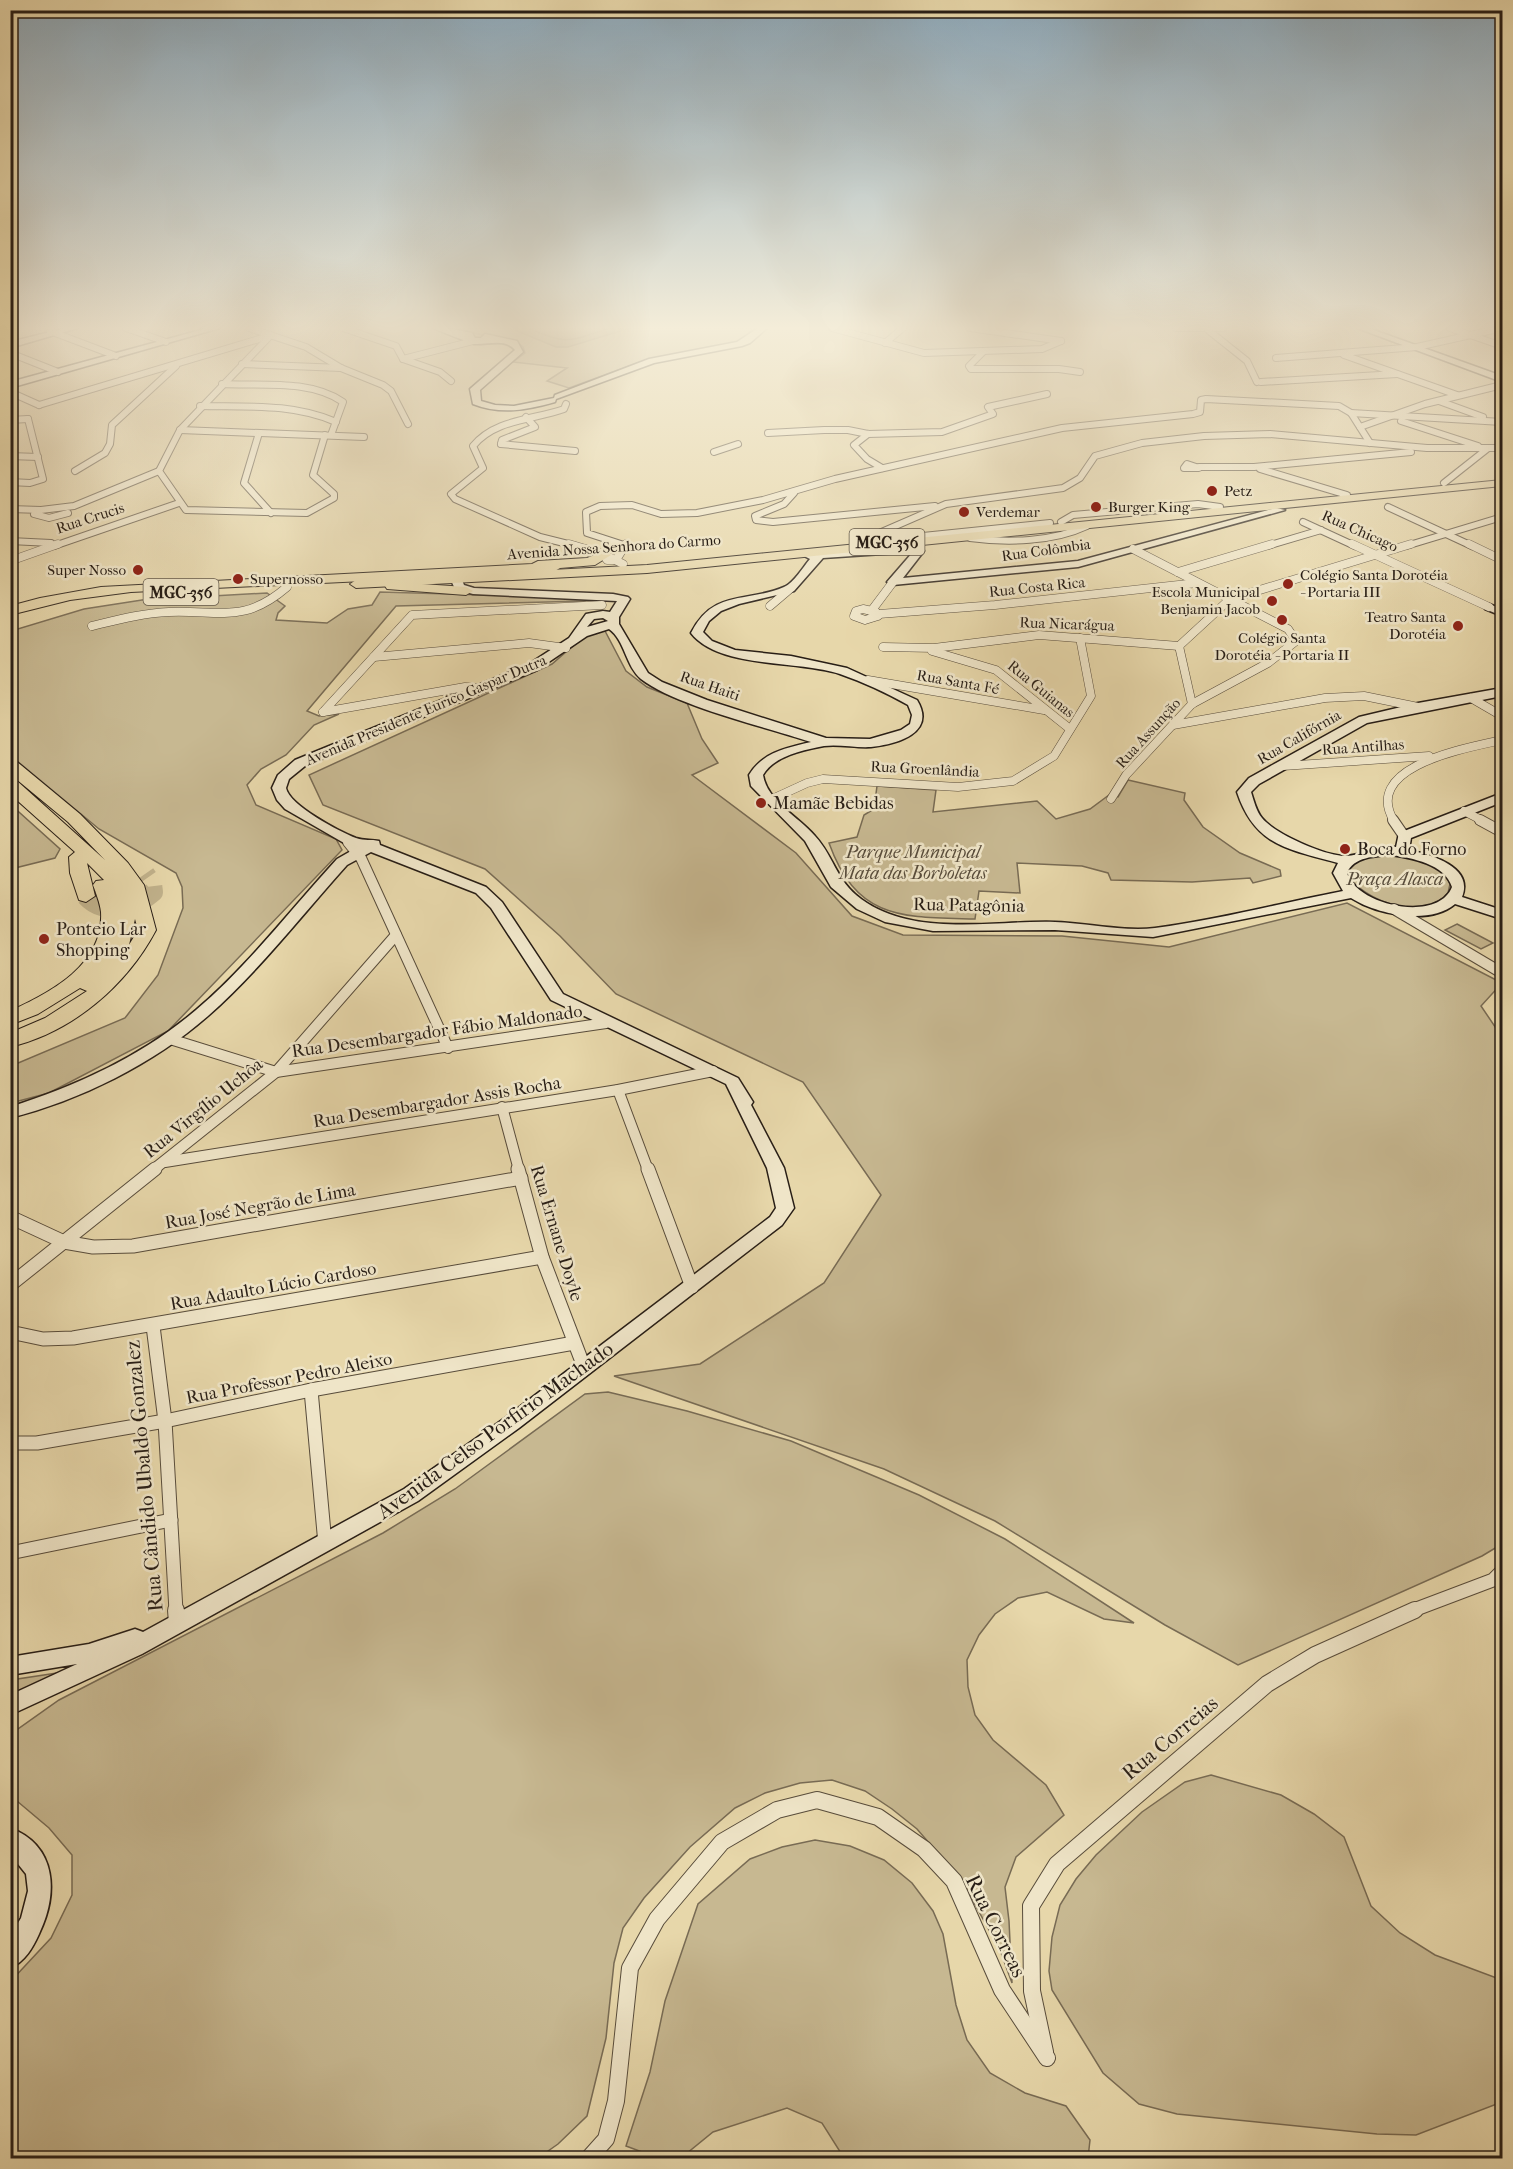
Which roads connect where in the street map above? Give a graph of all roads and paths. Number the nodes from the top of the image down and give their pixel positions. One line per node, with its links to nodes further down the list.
1 (31, 429): 25 (street)
2 (111, 429): 29 (street)
3 (180, 429): 30 (street)
4 (184, 429): 12 (street)
5 (332, 429): 15 (street)
6 (495, 429): 59 (street)
7 (529, 429): 22 (street)
8 (950, 429): 14 (street)
9 (1063, 429): 28 (street)
10 (1361, 429): 17 (street)
11 (1429, 429): 20 (street)
12 (259, 433): 15 (street); 44 (street)
13 (768, 433): 14 (street)
14 (868, 434): 28 (street)
15 (328, 435): 16 (street); 44 (street)
16 (364, 436)
17 (1370, 443): 21 (street); 39 (street)
18 (738, 444): 23 (street)
19 (1503, 448): 20 (street)
20 (1486, 449): 21 (street); 33 (street)
21 (1429, 450): 27 (street)
22 (575, 451)
23 (714, 452)
24 (10, 456): 25 (street)
25 (38, 457): 32 (street)
26 (1199, 467): 27 (street)
27 (1254, 467): 36 (street)
28 (882, 468): 35 (street)
29 (75, 471)
30 (159, 471): 38 (street); 41 (street)
31 (1503, 477): 33 (main road)
32 (10, 482)
33 (1444, 483): 36 (main road)
34 (1503, 483): 37 (main road)
35 (794, 493): 39 (street); 59 (street)
36 (1347, 495): 37 (main road)
37 (1316, 501): 43 (main road)
38 (179, 504): 44 (street); 52 (street, Rua Crucis)
39 (946, 504): 53 (street)
40 (1388, 507): 50 (street)
41 (10, 509)
42 (1131, 511): 43 (street, Avenida Nossa Senhora do Carmo); 45 (main road); 48 (street, Avenida Nossa Senhora do Carmo)
43 (1222, 511): 45 (main road, Avenida Nossa Senhora do Carmo / MGC-356); 54 (main road, Avenida Nossa Senhora do Carmo / MGC-356); 55 (street, Rua Colômbia)
44 (271, 513)
45 (1145, 515): 48 (main road, Avenida Nossa Senhora do Carmo / MGC-356)
46 (1503, 517): 50 (street)
47 (1303, 522): 49 (street, Rua Chicago)
48 (1056, 523): 53 (main road, Avenida Nossa Senhora do Carmo / MGC-356)
49 (1321, 530): 56 (street, Rua Chicago); 63 (street)
50 (1445, 534): 56 (street); 60 (street)
51 (10, 541): 52 (street)
52 (58, 543): 61 (street, Rua Crucis)
53 (861, 543): 59 (main road, Avenida Nossa Senhora do Carmo / MGC-356)
54 (916, 546): 57 (main road, Avenida Nossa Senhora do Carmo / MGC-356); 58 (street, Avenida Nossa Senhora do Carmo); 66 (street)
55 (1133, 549): 63 (street, Rua Assunção); 66 (street, Rua Colômbia)
56 (1375, 554): 71 (street); 74 (street, Rua Chicago)
57 (788, 556): 58 (street, Avenida Nossa Senhora do Carmo); 62 (main road, Avenida Nossa Senhora do Carmo / MGC-356)
58 (813, 557): 70 (street)
59 (615, 560): 62 (main road, Avenida Nossa Senhora do Carmo / MGC-356); 64 (highway)
60 (1503, 560)
61 (10, 561)
62 (558, 571): 64 (highway, MGC-356)
63 (1178, 572): 68 (street, Rua Assunção)
64 (525, 573): 65 (highway, MGC-356); 67 (main road, MGC-356); 67 (street, Avenida Nossa Senhora do Carmo / MGC-356)
65 (360, 581): 67 (highway); 69 (highway, MGC-356); 75 (highway, MGC-356)
66 (893, 582): 68 (street, Rua Costa Rica)
67 (466, 583): 77 (street)
68 (1197, 583): 71 (street, Rua Assunção)
69 (287, 587): 78 (highway, MGC-356); 79 (street)
70 (790, 589): 73 (street); 86 (street, Rua Patagônia)
71 (1230, 599): 82 (street); 90 (street, Rua Assunção)
72 (1503, 602): 74 (street)
73 (770, 606)
74 (1489, 607): 76 (street, Rua Chicago)
75 (13, 611)
76 (1503, 613)
77 (603, 614): 81 (street, Avenida Presidente Eurico Gaspar Dutra); 85 (street); 97 (street, Rua Haiti)
78 (10, 623)
79 (92, 626)
80 (1080, 638): 82 (street, Rua Nicarágua); 84 (street, Rua Nicarágua); 95 (street, Rua Groenlândia)
81 (569, 645): 85 (street); 87 (street, Avenida Presidente Eurico Gaspar Dutra)
82 (1179, 646): 90 (street)
83 (883, 647): 84 (street, Rua Nicarágua)
84 (926, 649): 92 (street, Rua Guianas)
85 (374, 657): 87 (street)
86 (868, 680): 92 (street, Rua Santa Fé); 97 (street, Rua Patagônia)
87 (485, 688): 110 (street, Avenida Presidente Eurico Gaspar Dutra)
88 (1503, 692): 89 (street, Rua Califórnia)
89 (1471, 698): 91 (street, Rua Califórnia); 93 (street)
90 (1192, 704): 94 (street, Rua Assunção)
91 (1418, 707): 94 (street); 100 (street, Rua Califórnia)
92 (1044, 710): 95 (street, Rua Guianas)
93 (1503, 716)
94 (1173, 725): 103 (street, Rua Assunção)
95 (1070, 729): 104 (street, Rua Groenlândia)
96 (1503, 740): 98 (street)
97 (826, 742): 104 (street, Rua Patagônia)
98 (1444, 755): 100 (street, Rua Antilhas); 109 (street)
99 (10, 765): 105 (highway)
100 (1283, 766): 113 (street, Rua Califórnia)
101 (10, 784): 107 (highway)
102 (1503, 797): 106 (street)
103 (1111, 799)
104 (770, 800): 115 (street, Rua Patagônia)
105 (58, 804): 114 (highway); 127 (highway)
106 (1464, 811): 108 (street); 109 (street)
107 (57, 828): 112 (highway); 125 (highway)
108 (1503, 832)
109 (1404, 836): 111 (street)
110 (360, 843): 121 (street); 124 (street, Avenida Presidente Eurico Gaspar Dutra); 126 (street)
111 (1402, 852): 113 (street); 117 (street)
112 (78, 857): 116 (highway); 123 (highway)
113 (1347, 861): 115 (street)
114 (145, 874)
115 (1352, 892): 118 (street)
116 (86, 896)
117 (1455, 897): 118 (street); 119 (street); 120 (street)
118 (1393, 909): 122 (street)
119 (1503, 909)
120 (1503, 915)
121 (396, 935): 128 (street); 130 (street, Rua Virgílio Uchôa)
122 (1503, 973)
123 (10, 1019)
124 (606, 1023): 128 (street, Rua Desembargador Fábio Maldonado); 129 (street, Avenida Presidente Eurico Gaspar Dutra)
125 (10, 1031)
126 (170, 1039): 130 (street, Rua Desembargador Fábio Maldonado); 133 (street)
127 (10, 1041)
128 (448, 1048): 130 (street, Rua Desembargador Fábio Maldonado)
129 (713, 1071): 131 (street, Rua Desembargador Assis Rocha); 137 (street, Avenida Presidente Eurico Gaspar Dutra)
130 (276, 1072): 134 (street, Rua Virgílio Uchôa)
131 (618, 1090): 132 (street, Rua Desembargador Assis Rocha); 141 (street)
132 (502, 1107): 134 (street, Rua Desembargador Assis Rocha); 135 (street, Rua Ernane Doyle)
133 (10, 1113)
134 (165, 1162): 138 (street, Rua Virgílio Uchôa)
135 (521, 1178): 138 (street, Rua José Negrão de Lima); 139 (street, Rua Ernane Doyle)
136 (10, 1217): 138 (street, Rua José Negrão de Lima)
137 (776, 1221): 141 (street, Avenida Celso Porfirio Machado)
138 (64, 1242): 140 (street, Rua Virgílio Uchôa)
139 (542, 1257): 142 (street, Rua Adaulto Lúcio Cardoso); 144 (street, Rua Ernane Doyle)
140 (10, 1285)
141 (692, 1287): 145 (street, Avenida Celso Porfirio Machado)
142 (153, 1326): 143 (street, Rua Adaulto Lúcio Cardoso); 147 (street, Rua Cândido Ubaldo Gonzalez)
143 (10, 1332)
144 (574, 1343): 145 (street, Rua Ernane Doyle); 146 (street, Rua Professor Pedro Aleixo)
145 (584, 1367): 150 (street, Avenida Celso Porfirio Machado)
146 (311, 1390): 147 (street, Rua Professor Pedro Aleixo); 150 (street)
147 (165, 1421): 148 (street, Rua Professor Pedro Aleixo); 149 (street, Rua Cândido Ubaldo Gonzalez)
148 (10, 1443)
149 (171, 1520): 151 (street); 153 (street, Rua Cândido Ubaldo Gonzalez)
150 (325, 1544): 153 (street, Avenida Celso Porfirio Machado)
151 (10, 1553)
152 (1503, 1572): 158 (street, Rua Correias)
153 (171, 1626): 154 (street, Avenida Celso Porfirio Machado); 155 (street, Avenida Celso Porfirio Machado)
154 (10, 1666)
155 (10, 1706)
156 (10, 1839): 157 (street)
157 (10, 1956)
158 (1047, 2058): 159 (street, Rua Correas)
159 (589, 2158)

